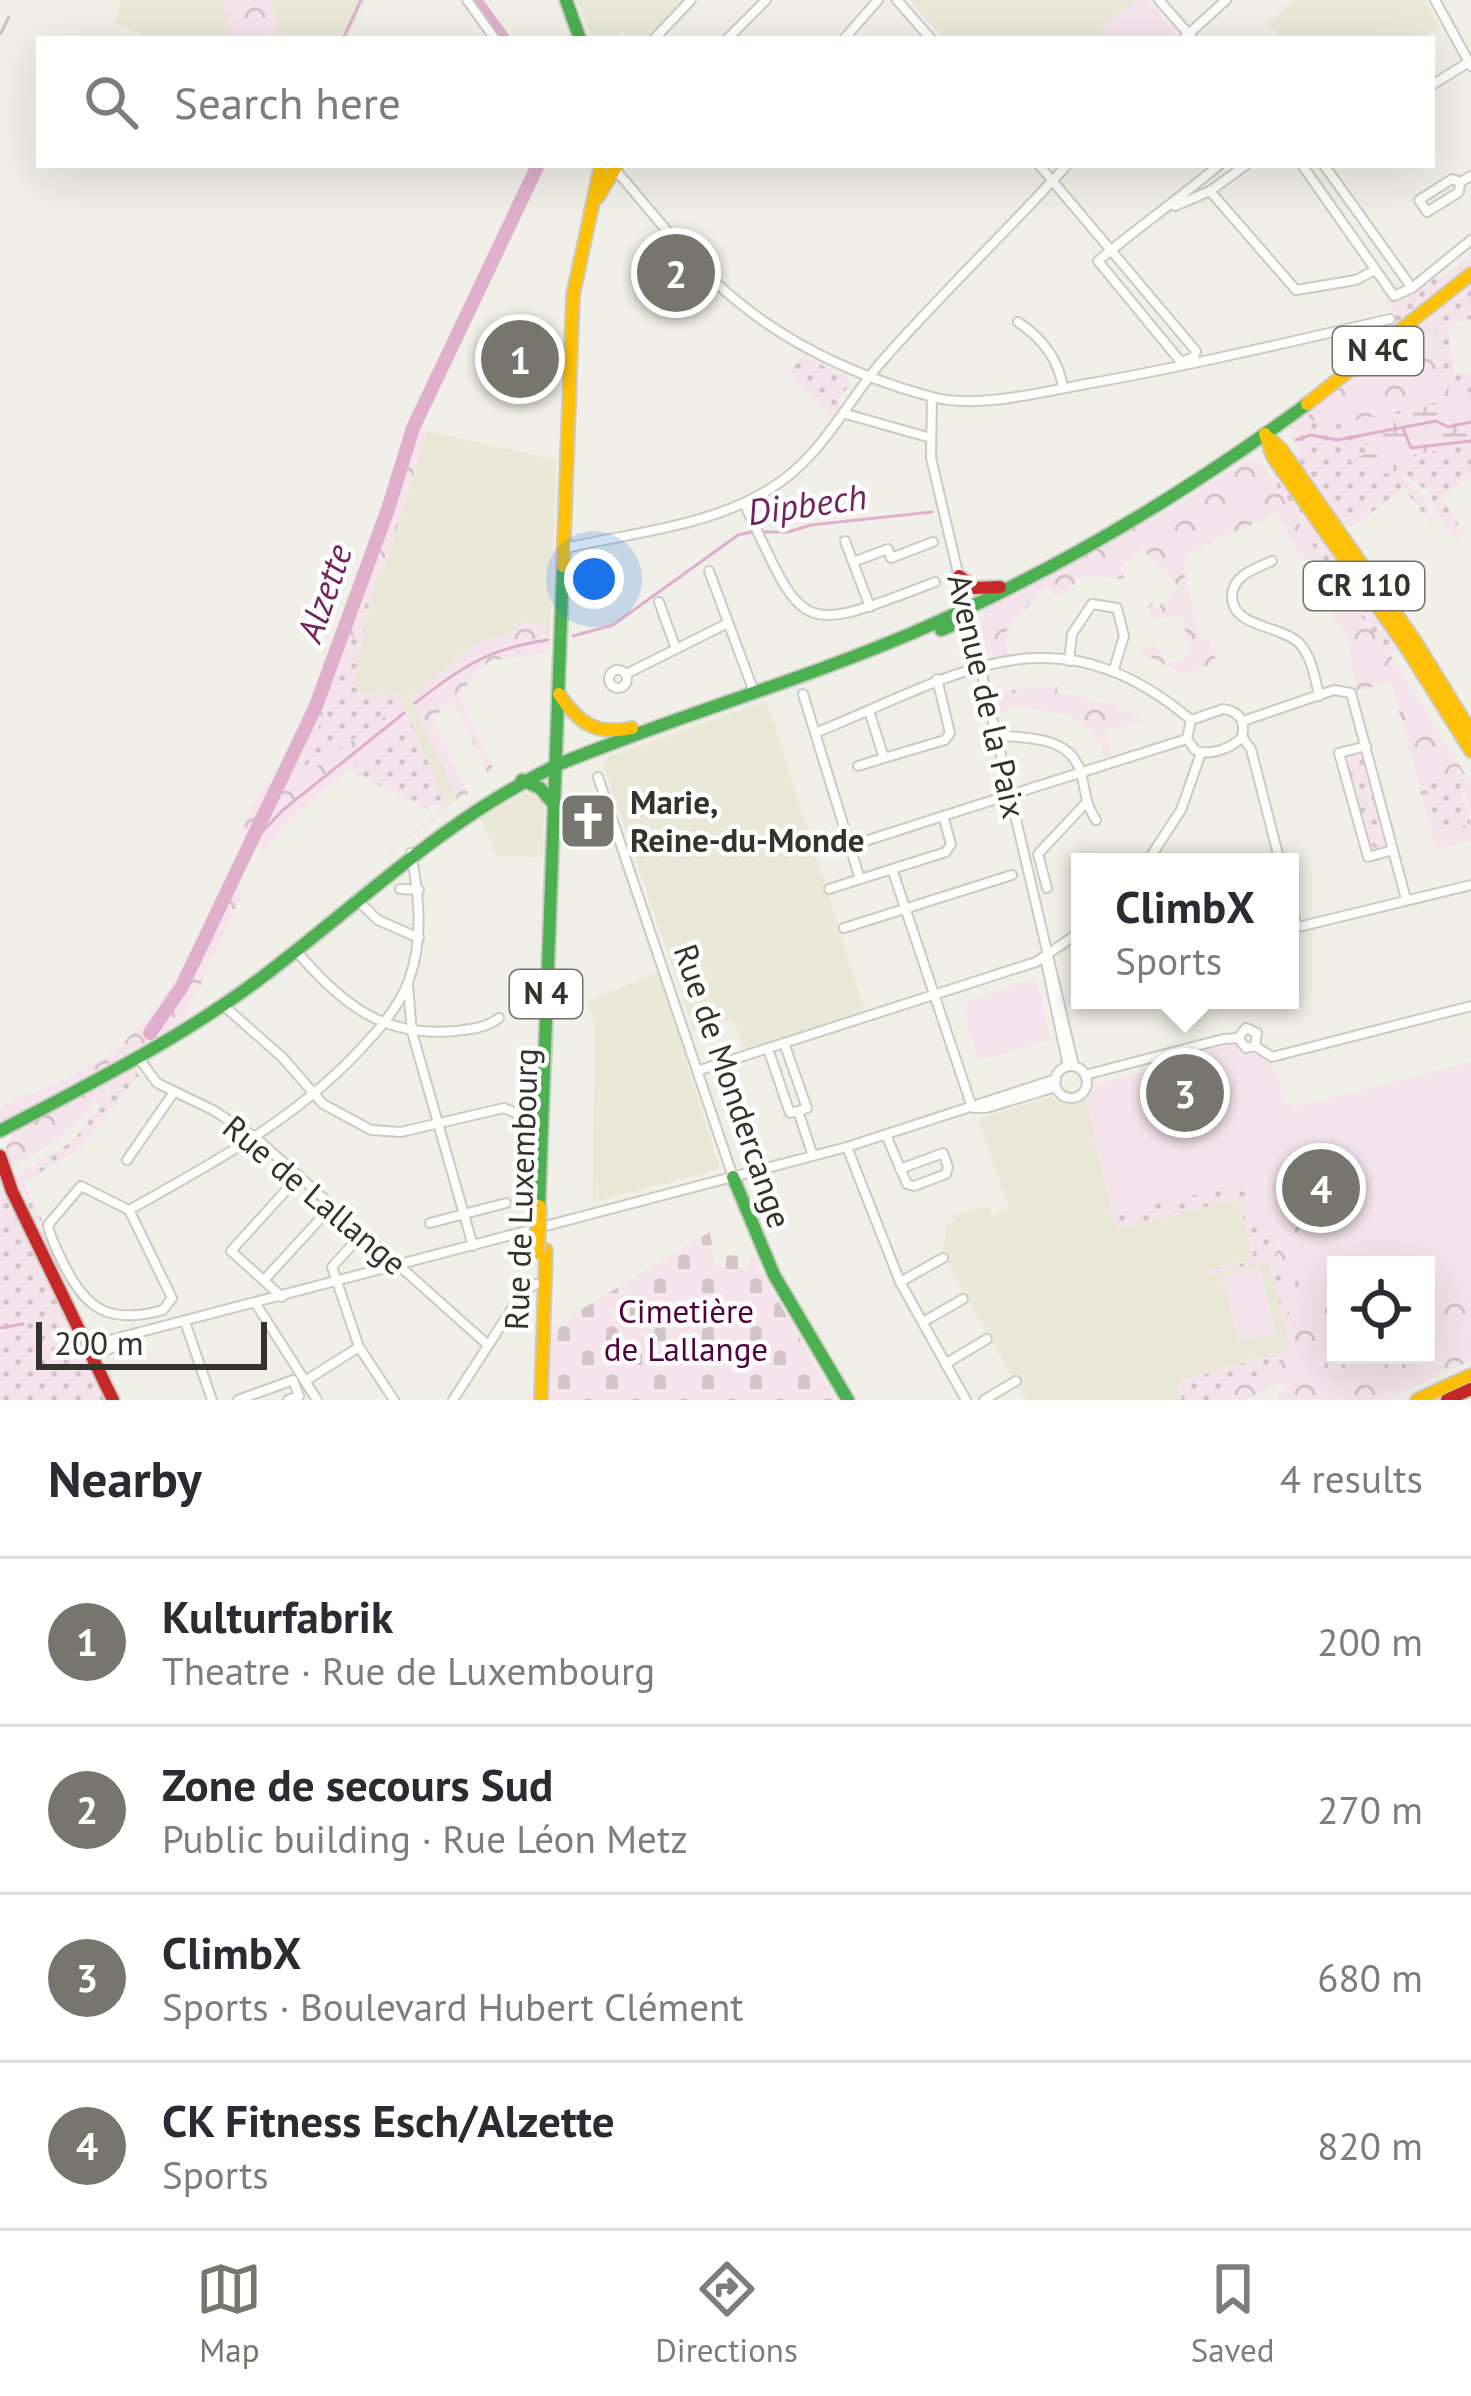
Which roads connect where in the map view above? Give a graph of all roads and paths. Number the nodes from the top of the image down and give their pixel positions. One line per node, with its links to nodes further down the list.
1 (467, 0): 10 (street)
2 (566, 0): 11 (main road)
3 (691, 0): 12 (street)
4 (766, 0): 13 (street)
5 (878, 0): 14 (street)
6 (897, 0): 15 (street)
7 (1160, 0): 16 (street)
8 (1226, 0): 17 (street)
9 (1435, 0): 18 (street)
10 (493, 36)
11 (579, 36)
12 (657, 36)
13 (731, 36)
14 (847, 36)
15 (928, 36)
16 (1187, 36)
17 (1189, 36)
18 (1470, 64): 19 (street)
19 (1435, 84)
20 (610, 168): 52 (main road, Rue de Luxembourg / N 4)
21 (613, 168): 40 (street)
22 (1042, 168): 29 (street)
23 (1064, 168): 29 (street)
24 (1215, 168): 32 (street)
25 (1240, 168): 31 (street)
26 (1304, 168): 35 (street)
27 (1326, 168): 37 (street)
28 (1471, 176): 30 (street)
29 (1053, 181): 34 (street); 40 (street)
30 (1460, 182): 30 (street)
31 (1210, 191): 32 (street); 35 (street)
32 (1165, 211): 34 (street)
33 (1471, 240): 37 (street)
34 (1112, 250): 34 (street)
35 (1375, 270): 37 (street)
36 (1471, 274): 44 (main road, N 4C)
37 (1412, 288)
38 (1390, 319): 41 (street)
39 (1018, 322): 41 (street)
40 (869, 377): 42 (street); 43 (street)
41 (1064, 388): 42 (street)
42 (932, 397): 46 (street, Avenue de la Paix)
43 (845, 413): 46 (street); 48 (street)
44 (1281, 423): 45 (main road, N 4C); 47 (main road)
45 (1265, 434): 47 (main road, CR 110); 49 (main road, N 4C)
46 (931, 439): 56 (street, Avenue de la Paix)
47 (1278, 454): 49 (main road, N 4C); 77 (main road, CR 110); 80 (main road, CR 110)
48 (744, 503): 52 (street); 60 (street)
49 (1134, 519): 58 (main road, N 4C)
50 (845, 542): 54 (street)
51 (933, 542): 54 (street)
52 (565, 548): 71 (main road, Rue de Luxembourg / N 4)
53 (1272, 561): 74 (street)
54 (853, 562): 60 (street)
55 (709, 571): 62 (street)
56 (959, 576): 58 (main road); 61 (street, Avenue de la Paix)
57 (935, 582): 60 (street)
58 (1011, 586): 61 (main road, N 4C)
59 (659, 602): 64 (street)
60 (870, 607)
61 (967, 609): 63 (street, Avenue de la Paix); 66 (main road, N 4C)
62 (728, 623): 64 (street); 72 (street)
63 (971, 629): 66 (main road, N 4C); 67 (street, Avenue de la Paix)
64 (676, 649): 69 (street)
65 (1069, 661): 67 (street); 68 (street); 68 (street)
66 (834, 665): 72 (main road, N 4C)
67 (980, 665): 70 (street); 82 (street, Avenue de la Paix)
68 (1113, 672): 78 (street)
69 (626, 674)
70 (937, 680): 76 (street); 89 (street)
71 (559, 694): 75 (main road); 90 (main road, Rue de Luxembourg / N 4)
72 (754, 694): 75 (main road, N 4C)
73 (803, 694): 81 (street)
74 (1319, 696): 79 (street); 86 (street)
75 (718, 706): 90 (main road, N 4C)
76 (869, 712): 81 (street); 89 (street)
77 (1450, 717): 85 (main road, CR 110); 87 (main road, CR 110)
78 (1191, 721): 79 (street); 84 (street)
79 (1243, 721): 83 (street)
80 (1471, 731)
81 (815, 733): 100 (street)
82 (996, 735): 92 (street); 95 (street, Avenue de la Paix)
83 (1242, 737): 88 (street); 104 (street)
84 (1187, 739): 88 (street); 92 (street)
85 (1471, 741)
86 (1366, 746): 101 (street); 101 (street)
87 (1471, 752)
88 (1201, 753): 103 (street)
89 (884, 758): 91 (street)
90 (557, 765): 94 (main road); 96 (main road, Rue de Luxembourg / N 4); 157 (main road, Rue de Luxembourg / N 4)
91 (858, 766)
92 (1080, 772): 95 (street); 97 (street)
93 (598, 777): 135 (street, Rue de Mondercange)
94 (522, 780): 96 (main road); 102 (main road)
95 (1010, 795): 98 (street); 121 (street, Avenue de la Paix)
96 (552, 802): 157 (main road, Rue de Luxembourg / N 4)
97 (1085, 804): 99 (street); 109 (street)
98 (943, 817): 100 (street); 105 (street)
99 (1096, 820)
100 (850, 846): 107 (street)
101 (1394, 850): 113 (street)
102 (411, 852): 112 (street); 114 (main road)
103 (1160, 853)
104 (1278, 853)
105 (892, 869): 107 (street); 115 (street)
106 (1012, 875): 115 (street)
107 (860, 880): 111 (street)
108 (1471, 885): 113 (street)
109 (1047, 888)
110 (400, 889): 112 (street)
111 (830, 889)
112 (418, 890): 118 (street)
113 (1406, 898): 116 (street)
114 (356, 899): 118 (street); 120 (main road)
115 (905, 909): 117 (street); 123 (street)
116 (1299, 926)
117 (844, 928)
118 (418, 938): 122 (street)
119 (1071, 938): 121 (street)
120 (296, 951): 124 (main road); 127 (street)
121 (1046, 954): 123 (street); 134 (street, Avenue de la Paix)
122 (408, 984): 127 (street); 128 (street)
123 (934, 995): 130 (street); 140 (street)
124 (223, 1006): 133 (main road); 139 (street)
125 (1471, 1006): 131 (street)
126 (499, 1018): 128 (street)
127 (383, 1024): 128 (street); 139 (street)
128 (412, 1032): 143 (street)
129 (1238, 1038): 131 (street); 131 (street); 136 (street)
130 (784, 1043): 132 (street); 141 (street)
131 (1255, 1046)
132 (767, 1048): 135 (street); 141 (street)
133 (137, 1057): 138 (street, Rue de Lallange); 144 (main road)
134 (1071, 1066): 136 (street); 137 (street)
135 (697, 1071): 154 (street, Rue de Mondercange)
136 (1085, 1075): 137 (street)
137 (1056, 1083): 140 (street)
138 (174, 1091): 146 (street, Rue de Lallange); 150 (street)
139 (315, 1096): 143 (street); 146 (street)
140 (972, 1108): 145 (street)
141 (798, 1111): 149 (street)
142 (518, 1114): 143 (street)
143 (439, 1124): 160 (street)
144 (4, 1129): 148 (main road)
145 (886, 1135): 147 (street); 151 (street)
146 (256, 1138): 153 (street, Rue de Lallange); 159 (street)
147 (847, 1147): 149 (street); 168 (street)
148 (0, 1156): 155 (main road)
149 (813, 1156): 154 (street)
150 (127, 1160)
151 (900, 1168): 151 (street)
152 (0, 1174): 155 (main road)
153 (299, 1176): 158 (street, Rue de Lallange); 166 (street)
154 (733, 1178): 163 (street); 196 (main road, Rue de Mondercange)
155 (12, 1191): 172 (main road)
156 (506, 1203): 160 (street)
157 (543, 1205): 169 (main road, Rue de Luxembourg / N 4, bridge)
158 (332, 1206): 162 (street, Rue de Lallange); 166 (street)
159 (130, 1210): 159 (street)
160 (464, 1214): 161 (street); 163 (street)
161 (430, 1223)
162 (363, 1233): 165 (street, Rue de Lallange); 167 (street)
163 (473, 1246): 165 (street)
164 (943, 1258): 168 (street)
165 (399, 1265): 167 (street); 179 (street, Rue de Lallange)
166 (263, 1280): 170 (street)
167 (336, 1282): 170 (street); 180 (street)
168 (900, 1282): 175 (street)
169 (540, 1290): 179 (street); 195 (main road, Rue de Luxembourg / N 4)
170 (282, 1297): 173 (street)
171 (963, 1299): 175 (street)
172 (65, 1301): 177 (street); 181 (main road)
173 (256, 1304): 174 (street); 184 (street)
174 (185, 1322): 176 (street); 189 (street)
175 (922, 1322): 182 (street)
176 (140, 1334): 177 (street); 181 (street)
177 (109, 1338): 181 (street)
178 (987, 1339): 182 (street)
179 (488, 1345): 194 (street)
180 (359, 1347): 184 (street); 193 (street)
181 (89, 1351): 188 (main road)
182 (945, 1364): 197 (street)
183 (1471, 1375): 199 (main road)
184 (305, 1381): 192 (street)
185 (1016, 1381): 198 (street)
186 (1471, 1391): 187 (main road)
187 (1450, 1399)
188 (113, 1400)
189 (212, 1400)
190 (238, 1400): 191 (street)
191 (288, 1400)
192 (317, 1400)
193 (394, 1400)
194 (453, 1400)
195 (538, 1400)
196 (848, 1400)
197 (966, 1400)
198 (984, 1400)
199 (1417, 1400)

